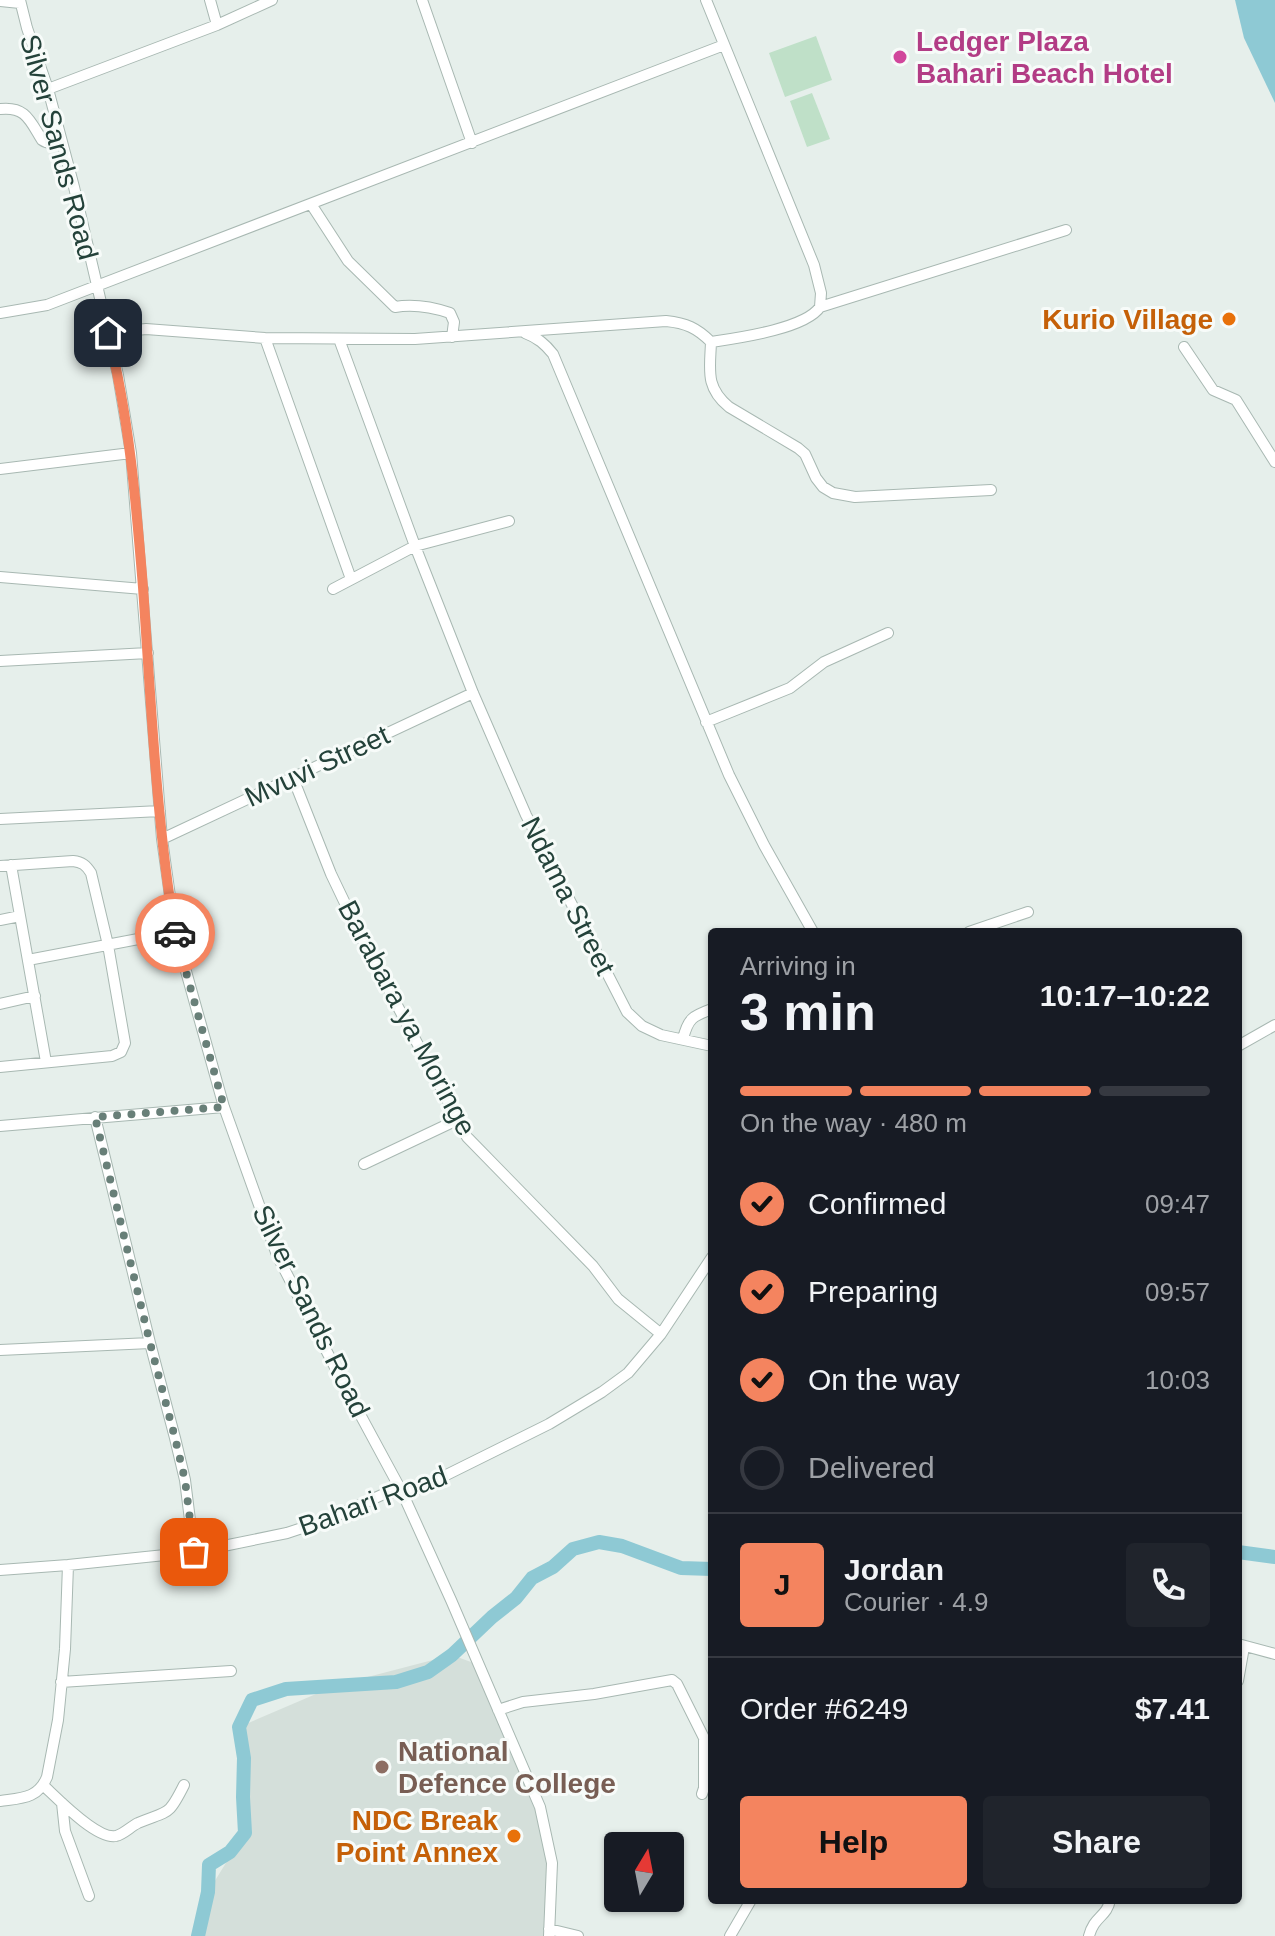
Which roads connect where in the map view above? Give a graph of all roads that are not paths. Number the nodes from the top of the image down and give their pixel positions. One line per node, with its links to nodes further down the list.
1 (210, 0): 7 (street)
2 (272, 0): 7 (street)
3 (422, 0): 12 (street)
4 (706, 0): 8 (street)
5 (0, 1): 6 (street)
6 (20, 2): 9 (street, Silver Sands Road)
7 (217, 25): 9 (street)
8 (724, 45): 12 (street); 16 (street)
9 (48, 89): 11 (street, Silver Sands Road)
10 (0, 109): 11 (street)
11 (60, 139): 15 (street, Silver Sands Road)
12 (472, 143): 13 (street)
13 (311, 204): 15 (street); 20 (street)
14 (1066, 230): 16 (street)
15 (97, 285): 17 (street); 19 (street, Silver Sands Road)
16 (820, 307): 23 (street)
17 (0, 313)
18 (522, 332): 20 (street); 23 (street); 39 (street)
19 (108, 333): 21 (street); 25 (street, Silver Sands Road)
20 (452, 337): 22 (street)
21 (265, 338): 22 (street); 32 (street)
22 (339, 339): 30 (street, Ndama Street)
23 (711, 342): 28 (street)
24 (1184, 347): 26 (street)
25 (131, 453): 27 (street); 33 (street, Silver Sands Road)
26 (1275, 462)
27 (0, 469)
28 (991, 490)
29 (509, 521): 30 (street)
30 (415, 546): 32 (street); 38 (street, Ndama Street)
31 (0, 577): 33 (street)
32 (351, 579): 34 (street)
33 (143, 589): 36 (street, Silver Sands Road)
34 (333, 589)
35 (888, 633): 39 (street)
36 (148, 653): 37 (street); 41 (street, Silver Sands Road)
37 (0, 661)
38 (473, 693): 40 (street, Mvuvi Street); 57 (street, Ndama Street)
39 (706, 722): 48 (street)
40 (293, 778): 43 (street, Mvuvi Street); 64 (street, Barabara ya Moringe)
41 (160, 811): 42 (street); 43 (street, Silver Sands Road)
42 (0, 819)
43 (162, 839): 50 (street, Silver Sands Road)
44 (5, 866): 46 (street); 51 (street)
45 (1028, 912): 49 (street)
46 (20, 916): 47 (street); 52 (street)
47 (0, 920)
48 (811, 928)
49 (981, 928)
50 (175, 932): 51 (street); 62 (street, Silver Sands Road)
51 (108, 945): 52 (street); 60 (street)
52 (28, 960): 53 (street)
53 (35, 996): 54 (street); 60 (street)
54 (0, 1004)
55 (708, 1011): 57 (street)
56 (1275, 1025): 58 (street)
57 (683, 1039): 59 (street, Ndama Street)
58 (1242, 1044)
59 (708, 1045)
60 (46, 1062): 61 (street)
61 (0, 1067)
62 (224, 1107): 63 (street); 71 (street, Silver Sands Road)
63 (95, 1117): 65 (street); 69 (street)
64 (457, 1120): 66 (street); 68 (street, Barabara ya Moringe)
65 (0, 1126)
66 (364, 1164)
67 (708, 1263): 68 (street, Bahari Road)
68 (661, 1334): 71 (street, Bahari Road)
69 (150, 1343): 70 (street); 72 (street)
70 (0, 1350)
71 (402, 1492): 72 (street, Bahari Road); 79 (street, Silver Sands Road)
72 (194, 1552): 73 (street, Bahari Road)
73 (68, 1565): 74 (street, Bahari Road); 78 (street)
74 (0, 1570)
75 (1242, 1646): 76 (street)
76 (1275, 1654)
77 (231, 1671): 78 (street)
78 (61, 1682): 81 (street)
79 (498, 1710): 82 (street); 88 (street, Silver Sands Road)
80 (184, 1785): 84 (street)
81 (44, 1786): 83 (street); 84 (street)
82 (702, 1794)
83 (0, 1801)
84 (62, 1803): 85 (street)
85 (89, 1896)
86 (749, 1904): 90 (street)
87 (1108, 1904): 91 (street)
88 (549, 1933): 89 (street)
89 (578, 1936)
90 (730, 1936)
91 (1089, 1936)

